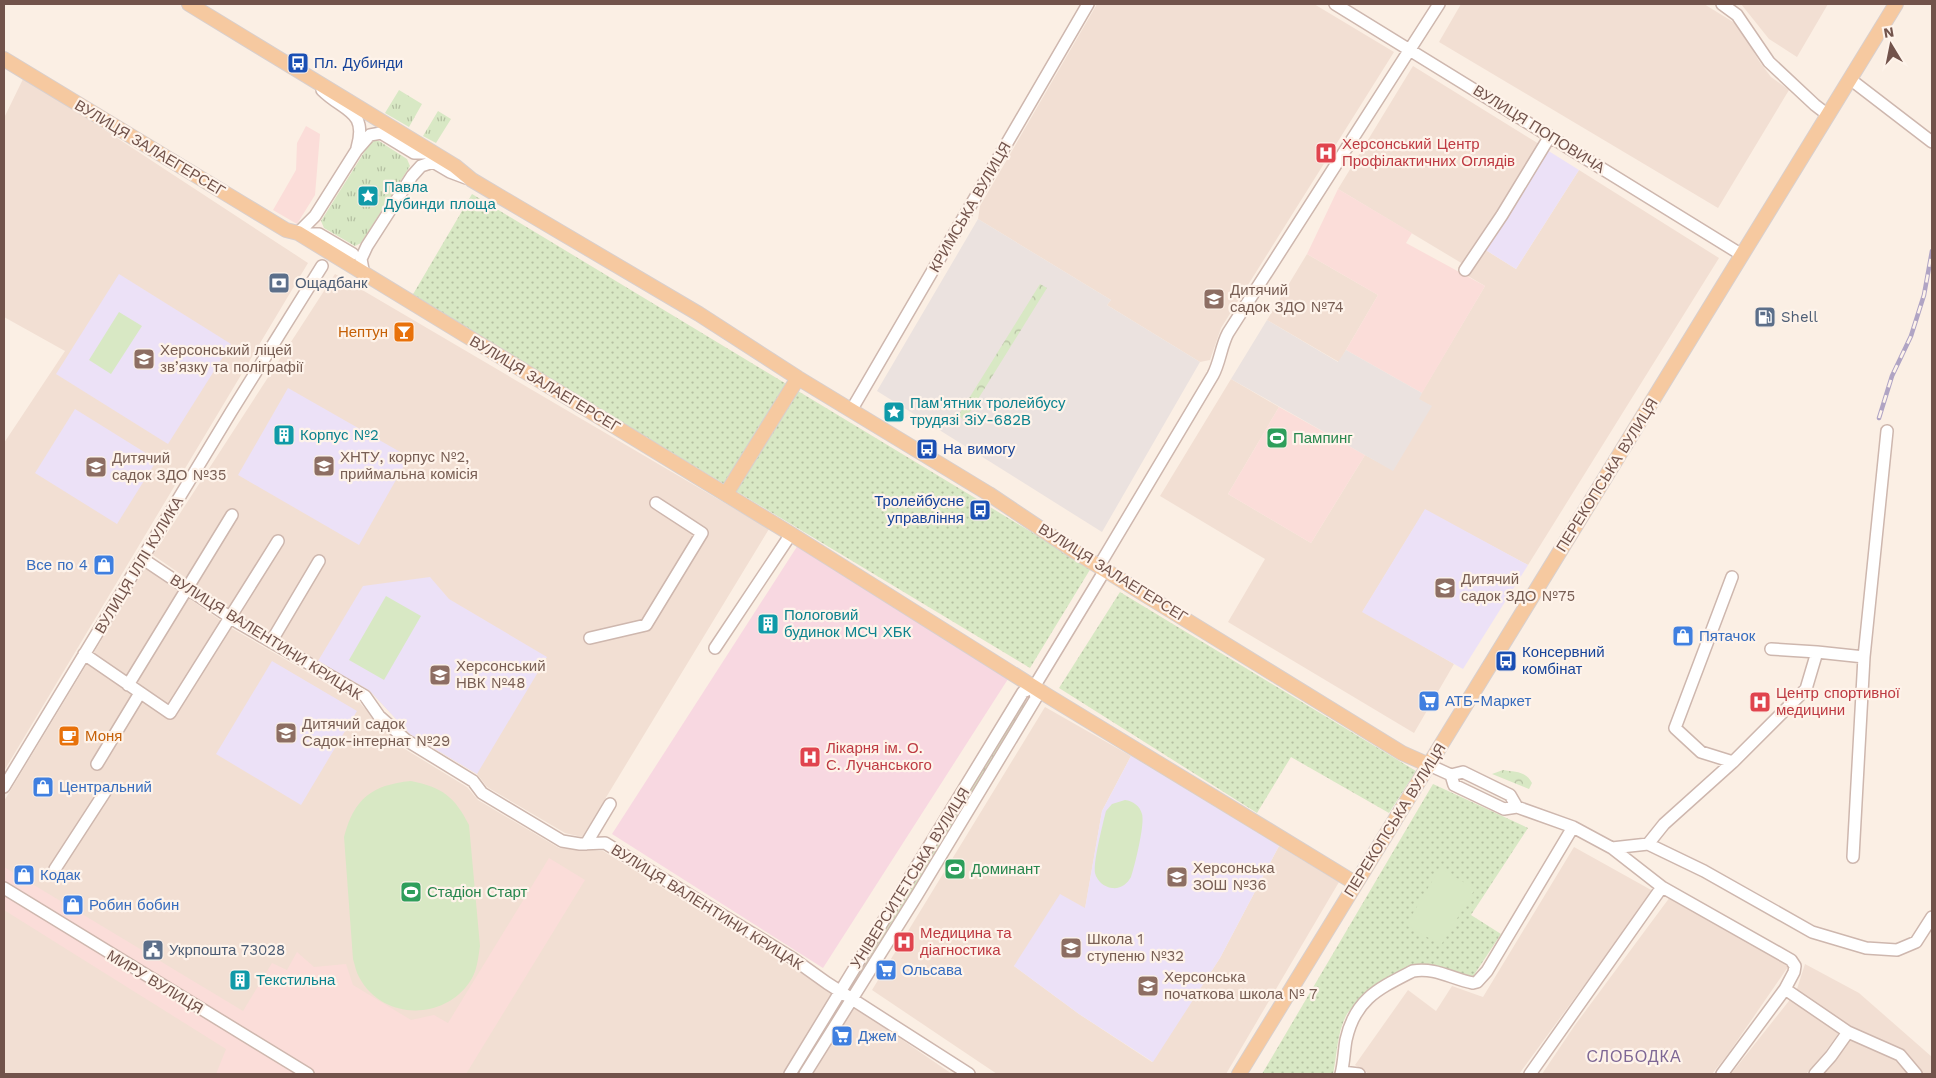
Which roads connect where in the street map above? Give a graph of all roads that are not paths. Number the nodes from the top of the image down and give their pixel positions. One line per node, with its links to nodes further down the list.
1 (189, 4): 10 (main road)
2 (1088, 4): 30 (street, КРИМСЬКА ВУЛИЦЯ)
3 (1335, 4): 7 (street, ВУЛИЦЯ ПОПОВИЧА)
4 (1439, 4): 7 (street, УНІВЕРСИТЕТСЬКА ВУЛИЦЯ)
5 (1723, 4): 11 (street)
6 (1896, 4): 9 (main road, ПЕРЕКОПСЬКА ВУЛИЦЯ)
7 (1409, 49): 12 (street, ВУЛИЦЯ ПОПОВИЧА); 39 (street, УНІВЕРСИТЕТСЬКА ВУЛИЦЯ)
8 (4, 59): 21 (main road, ВУЛИЦЯ ЗАЛАЕГЕРСЕГ)
9 (1850, 79): 11 (main road, ПЕРЕКОПСЬКА ВУЛИЦЯ); 14 (street)
10 (312, 80): 13 (main road, ВУЛИЦЯ ЗАЛАЕГЕРСЕГ); 15 (street)
11 (1828, 114): 24 (main road, ПЕРЕКОПСЬКА ВУЛИЦЯ)
12 (1550, 136): 24 (street, ВУЛИЦЯ ПОПОВИЧА); 27 (street)
13 (409, 138): 16 (street); 17 (main road, ВУЛИЦЯ ЗАЛАЕГЕРСЕГ)
14 (1932, 142)
15 (356, 151): 16 (street); 20 (street)
16 (414, 153): 17 (street); 18 (street)
17 (433, 153): 19 (main road, ВУЛИЦЯ ЗАЛАЕГЕРСЕГ)
18 (412, 176): 19 (street); 23 (street)
19 (472, 180): 29 (main road, ВУЛИЦЯ ЗАЛАЕГЕРСЕГ)
20 (315, 216): 21 (street); 22 (street)
21 (298, 233): 22 (main road, ВУЛИЦЯ ЗАЛАЕГЕРСЕГ)
22 (320, 241): 25 (main road, ВУЛИЦЯ ЗАЛАЕГЕРСЕГ); 26 (street)
23 (367, 246): 25 (street); 28 (street)
24 (1742, 255): 55 (main road, ПЕРЕКОПСЬКА ВУЛИЦЯ)
25 (347, 257): 26 (street); 28 (main road, ВУЛИЦЯ ЗАЛАЕГЕРСЕГ)
26 (322, 266): 37 (street, ВУЛИЦЯ ІЛЛІ КУЛИКА)
27 (1465, 270)
28 (364, 275): 32 (main road, ВУЛИЦЯ ЗАЛАЕГЕРСЕГ)
29 (798, 378): 30 (main road, ВУЛИЦЯ ЗАЛАЕГЕРСЕГ); 32 (main road)
30 (852, 409): 39 (main road, ВУЛИЦЯ ЗАЛАЕГЕРСЕГ)
31 (1887, 430): 49 (street)
32 (726, 494): 35 (main road, ВУЛИЦЯ ЗАЛАЕГЕРСЕГ)
33 (656, 503): 43 (street)
34 (232, 515): 41 (street)
35 (791, 534): 45 (street); 51 (main road, ВУЛИЦЯ ЗАЛАЕГЕРСЕГ)
36 (278, 541): 42 (street)
37 (143, 559): 41 (street, ВУЛИЦЯ ВАЛЕНТИНИ КРИЦАК); 48 (street, ВУЛИЦЯ ІЛЛІ КУЛИКА)
38 (319, 562): 44 (street)
39 (1102, 568): 51 (street, УНІВЕРСИТЕТСЬКА ВУЛИЦЯ); 55 (main road, ВУЛИЦЯ ЗАЛАЕГЕРСЕГ)
40 (1732, 577): 53 (street)
41 (186, 588): 42 (street, ВУЛИЦЯ ВАЛЕНТИНИ КРИЦАК); 50 (street)
42 (230, 618): 44 (street, ВУЛИЦЯ ВАЛЕНТИНИ КРИЦАК); 52 (street)
43 (590, 638)
44 (271, 642): 60 (street, ВУЛИЦЯ ВАЛЕНТИНИ КРИЦАК)
45 (715, 648)
46 (1770, 649): 47 (street)
47 (1817, 652): 49 (street); 53 (street)
48 (84, 654): 50 (street); 56 (street, ВУЛИЦЯ ІЛЛІ КУЛИКА)
49 (1864, 657): 63 (street)
50 (128, 685): 52 (street)
51 (1034, 687): 65 (main road, ВУЛИЦЯ ЗАЛАЕГЕРСЕГ); 70 (street, УНІВЕРСИТЕТСЬКА ВУЛИЦЯ); 71 (street, УНІВЕРСИТЕТСЬКА ВУЛИЦЯ)
52 (140, 693): 54 (street)
53 (1733, 762): 61 (street)
54 (97, 764)
55 (1429, 765): 59 (street); 65 (main road, ПЕРЕКОПСЬКА ВУЛИЦЯ)
56 (4, 787)
57 (105, 792): 64 (street)
58 (610, 804): 60 (street)
59 (1573, 827): 62 (street); 73 (street)
60 (586, 844): 70 (street, ВУЛИЦЯ ВАЛЕНТИНИ КРИЦАК)
61 (1648, 844): 62 (street); 68 (street)
62 (1612, 848): 66 (street)
63 (1853, 857)
64 (55, 869)
65 (1355, 883): 78 (main road, ПЕРЕКОПСЬКА ВУЛИЦЯ)
66 (1662, 887): 69 (street); 80 (street)
67 (4, 888): 74 (street, МИРУ ВУЛИЦЯ)
68 (1932, 917)
69 (1785, 989): 72 (street); 81 (street)
70 (840, 990): 71 (street, ВУЛИЦЯ ВАЛЕНТИНИ КРИЦАК); 75 (street, УНІВЕРСИТЕТСЬКА ВУЛИЦЯ)
71 (852, 998): 76 (street, УНІВЕРСИТЕТСЬКА ВУЛИЦЯ); 77 (street, ВУЛИЦЯ ВАЛЕНТИНИ КРИЦАК)
72 (1848, 1032): 82 (street); 83 (street)
73 (1341, 1073): 79 (street)
74 (308, 1074)
75 (790, 1074)
76 (806, 1074)
77 (969, 1074)
78 (1239, 1074)
79 (1359, 1074)
80 (1530, 1074)
81 (1722, 1074)
82 (1815, 1074)
83 (1916, 1074)

